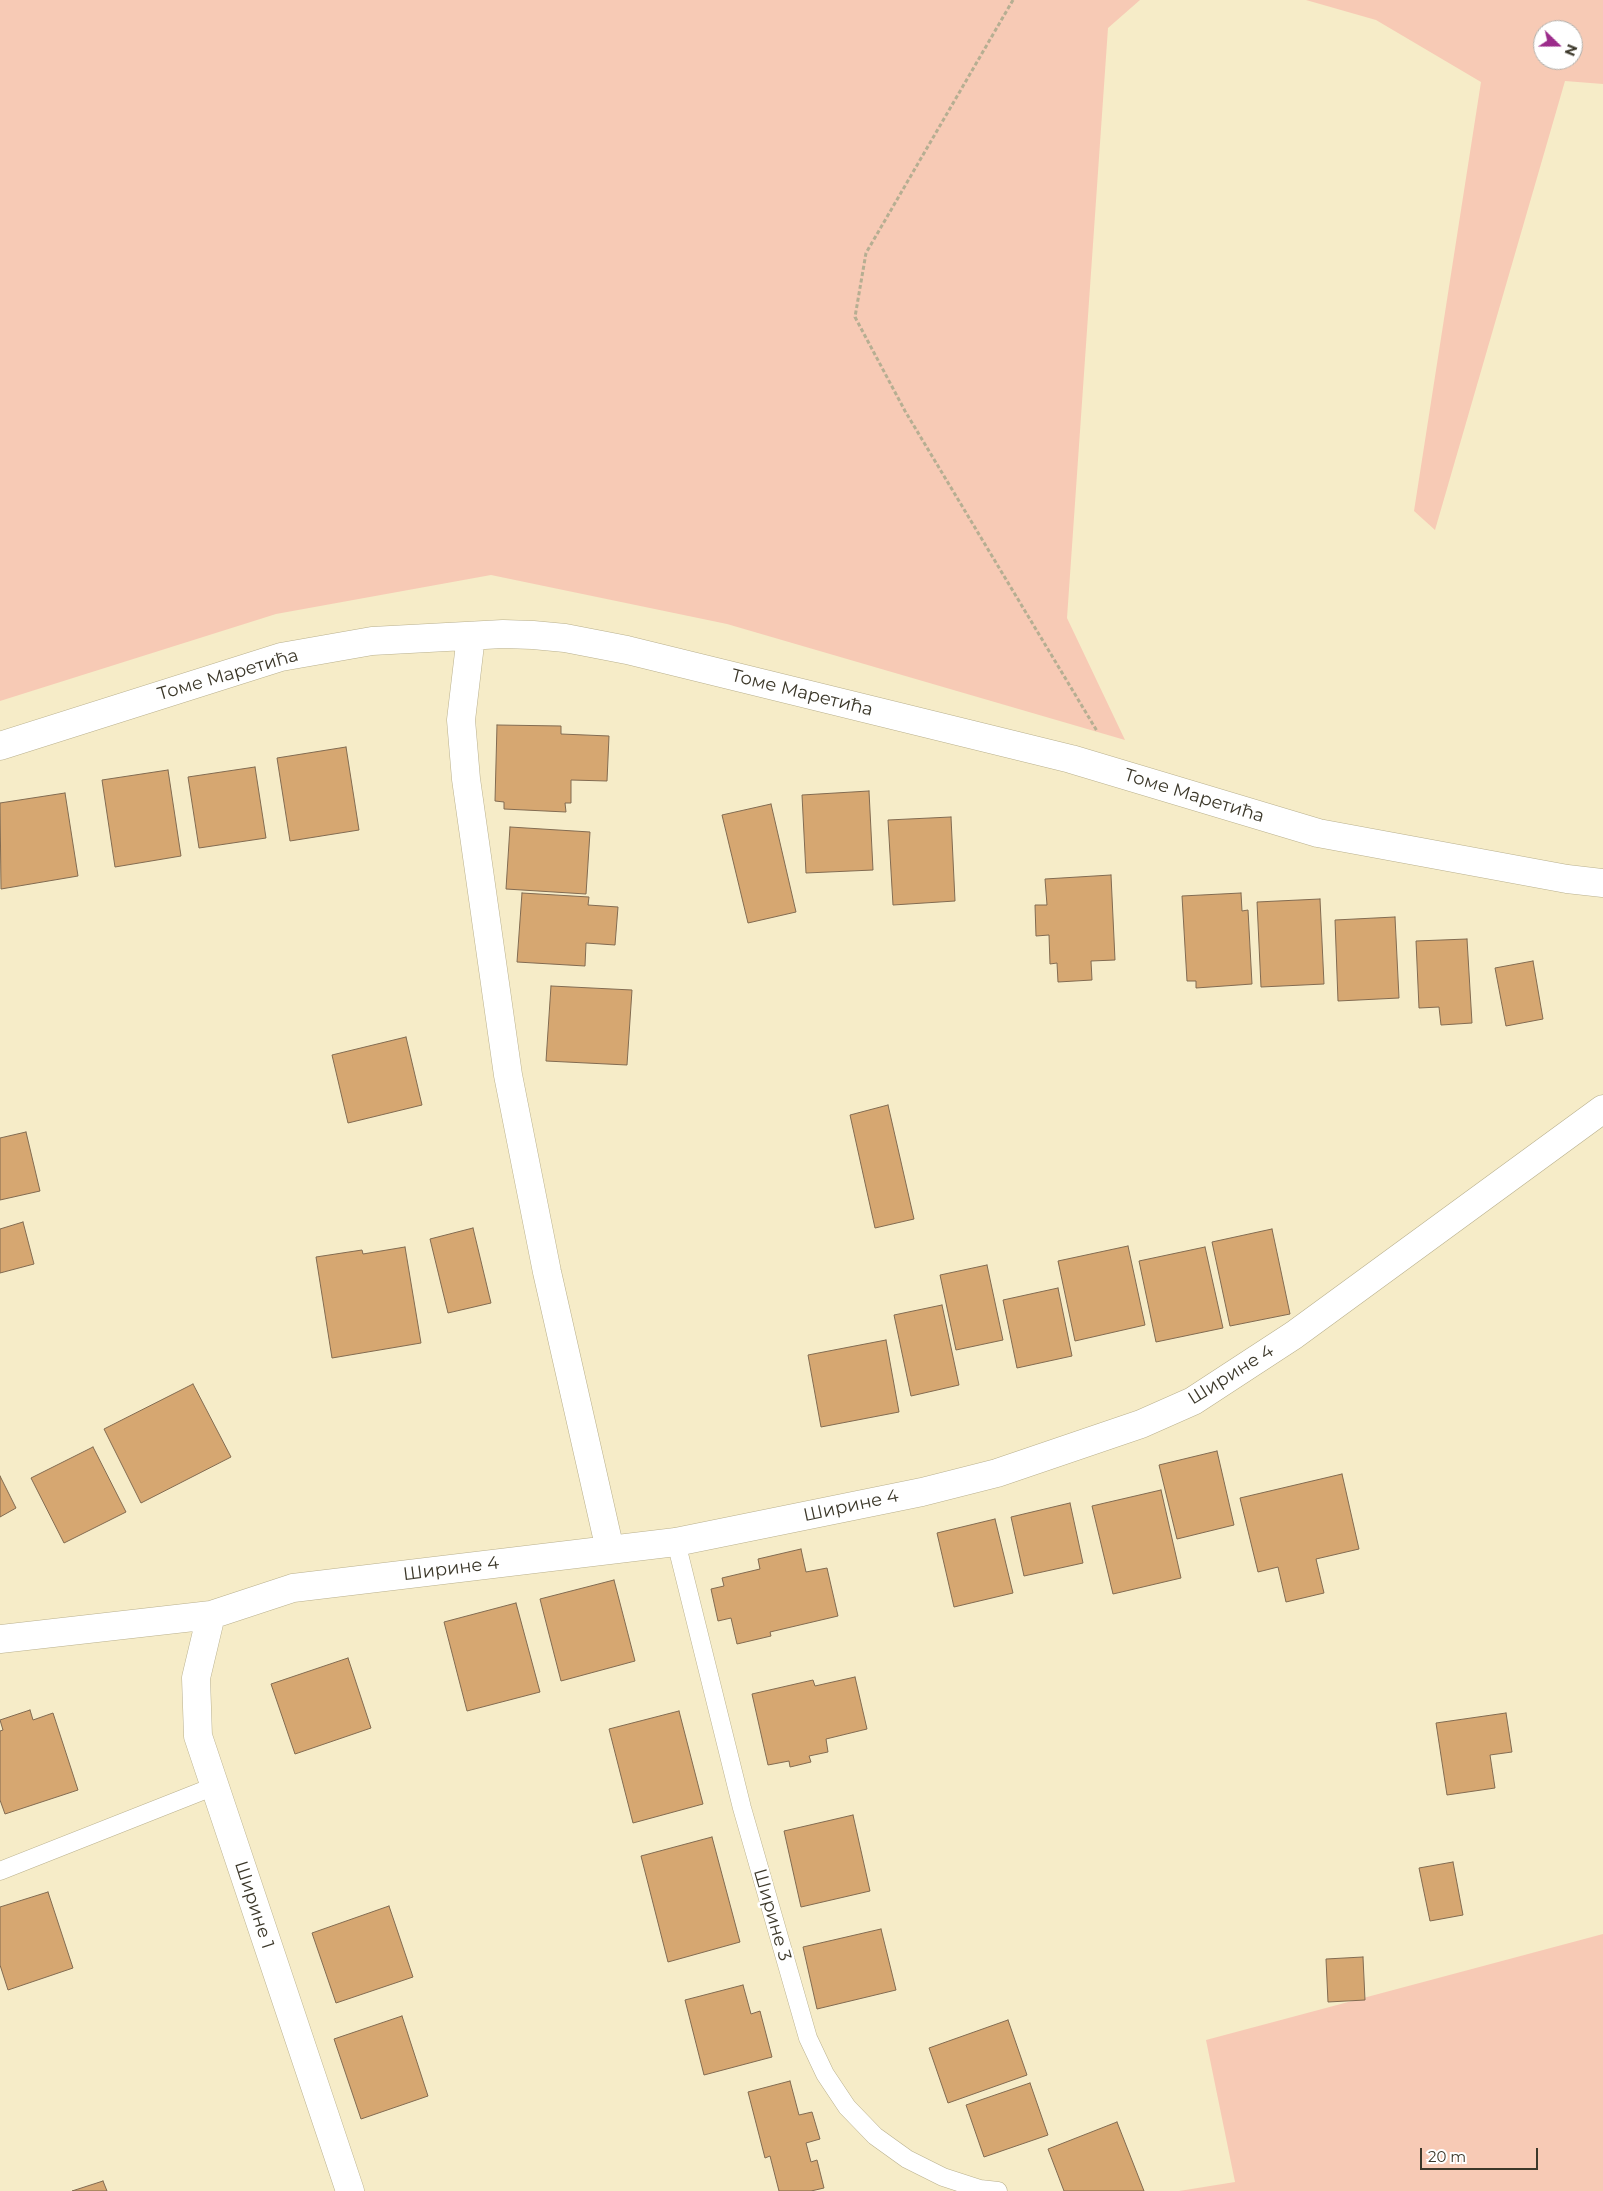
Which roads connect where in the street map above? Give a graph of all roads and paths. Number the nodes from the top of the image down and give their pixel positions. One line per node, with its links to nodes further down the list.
1 (1013, 0): 4 (path)
2 (471, 636): 3 (street, Томе Маретића); 4 (street, Томе Маретића); 8 (street)
3 (0, 746)
4 (1072, 759): 5 (street, Томе Маретића)
5 (1603, 883)
6 (1602, 1113): 7 (street, Ширине 4)
7 (676, 1542): 8 (street, Ширине 4); 14 (lane, Ширине 3)
8 (610, 1550): 9 (street, Ширине 4)
9 (211, 1615): 10 (street, Ширине 4); 11 (street, Ширине 1)
10 (0, 1639)
11 (215, 1786): 12 (lane); 13 (street, Ширине 1)
12 (0, 1871)
13 (350, 2191)
14 (998, 2191)

